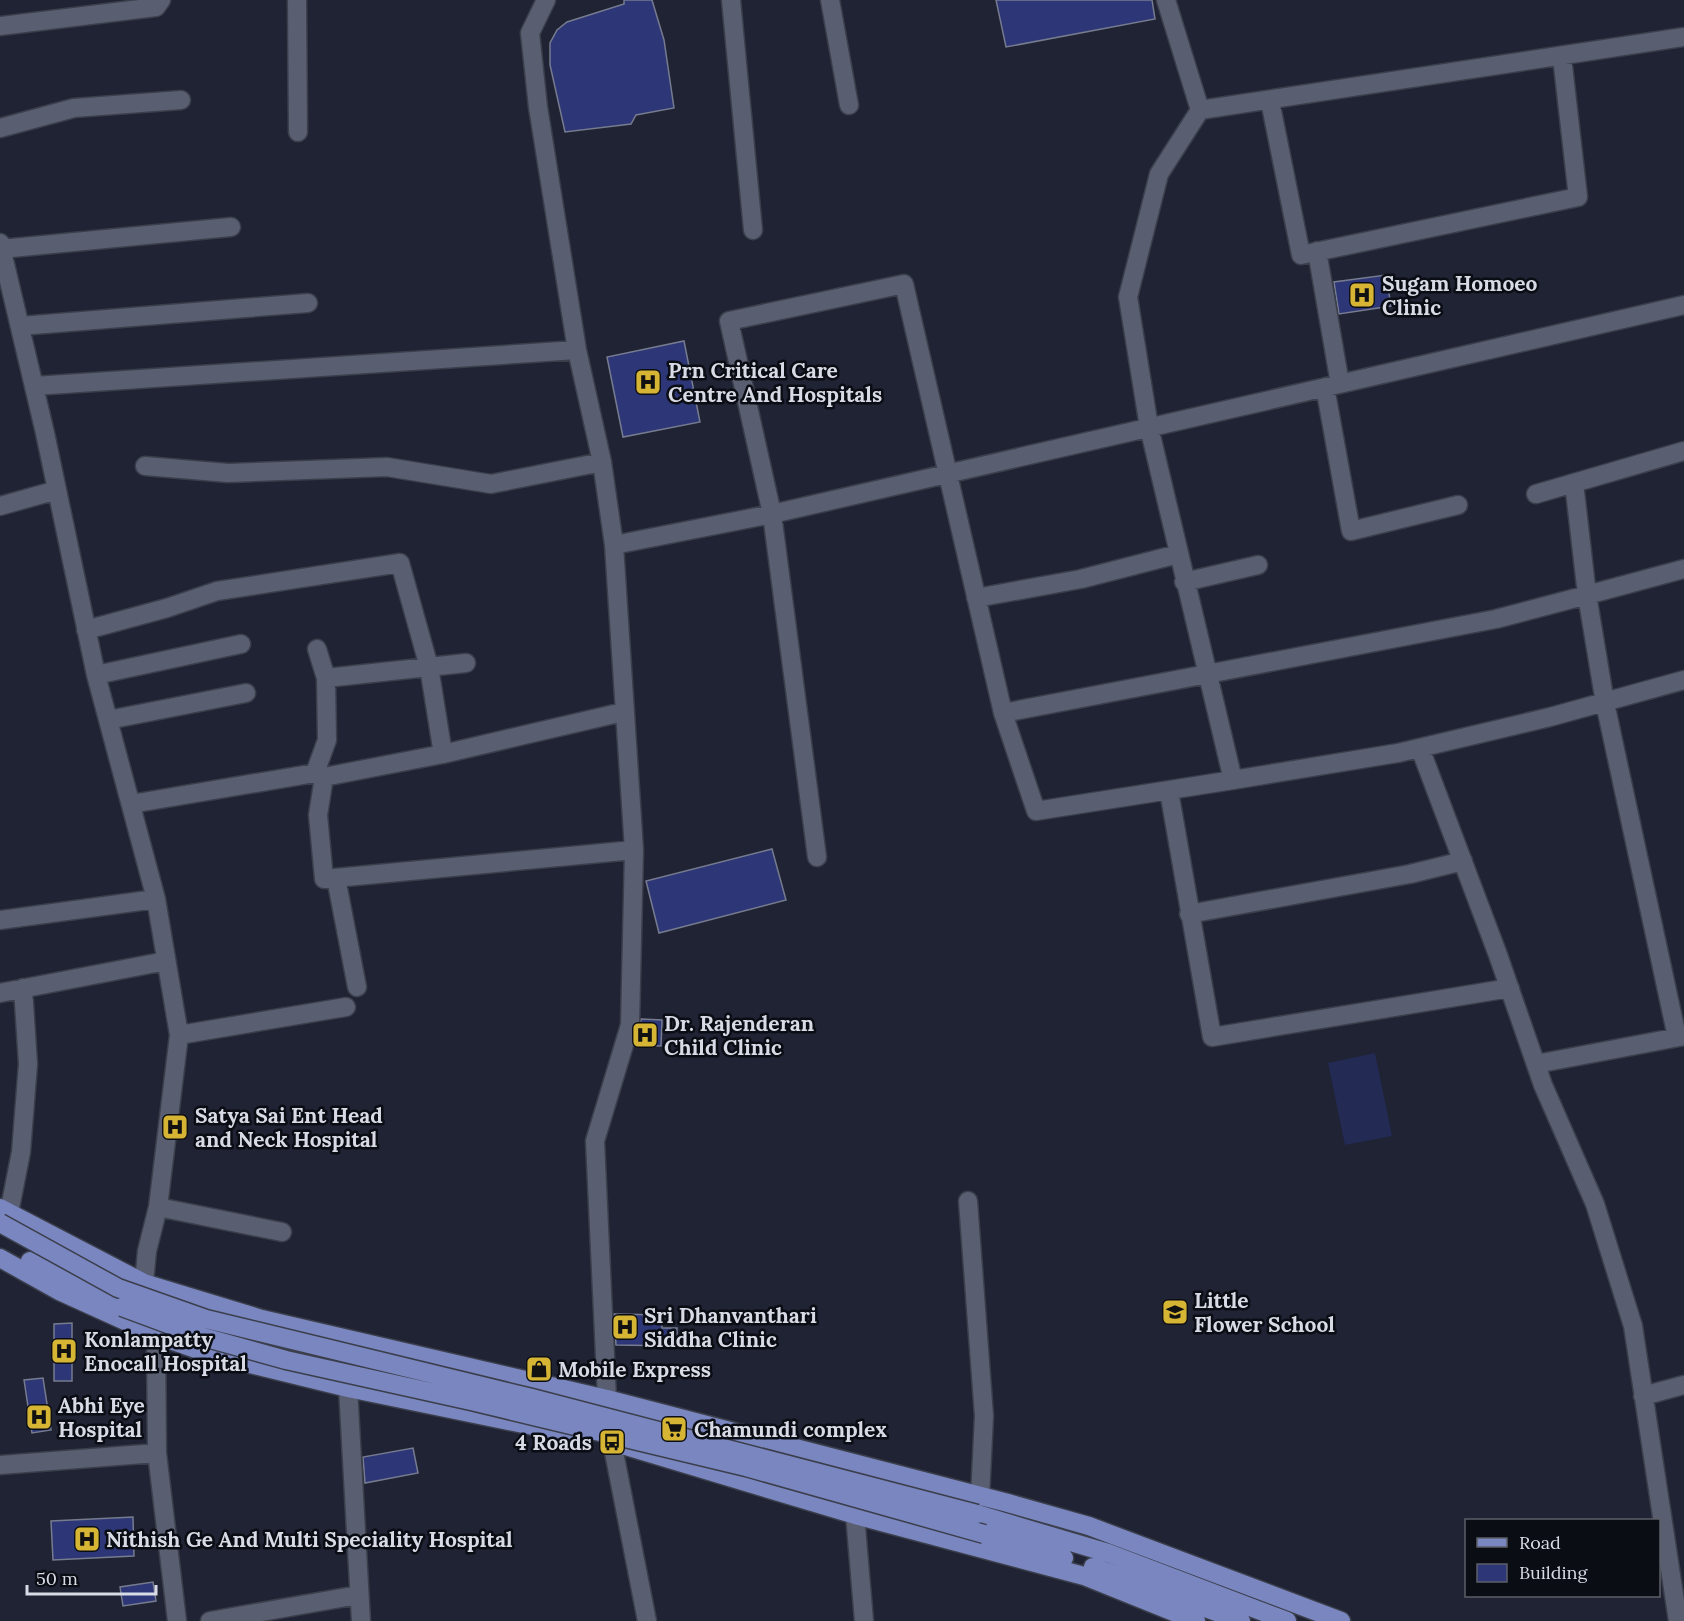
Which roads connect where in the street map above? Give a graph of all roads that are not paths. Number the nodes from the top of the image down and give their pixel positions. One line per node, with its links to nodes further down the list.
1 (161, 0): 7 (street)
2 (297, 0): 15 (street)
3 (546, 0): 23 (street)
4 (731, 0): 17 (street)
5 (830, 0): 12 (street)
6 (1166, 0): 13 (street)
7 (0, 26)
8 (1684, 37): 9 (street)
9 (1562, 57): 11 (street); 19 (street)
10 (181, 100): 14 (street)
11 (1270, 100): 13 (street); 19 (street)
12 (849, 105)
13 (1200, 110): 26 (street)
14 (0, 128)
15 (298, 132)
16 (231, 227): 18 (street)
17 (753, 230)
18 (1, 246): 22 (street)
19 (1317, 251): 25 (street)
20 (308, 303): 22 (street)
21 (1684, 305): 25 (street)
22 (20, 326): 24 (street)
23 (577, 350): 24 (street); 28 (street)
24 (34, 386): 32 (street)
25 (1333, 386): 26 (street); 34 (street)
26 (1149, 427): 30 (street); 38 (street)
27 (1684, 451): 31 (street)
28 (602, 462): 29 (street); 37 (street)
29 (145, 466)
30 (946, 474): 36 (street); 36 (street); 43 (street)
31 (1574, 483): 33 (street); 42 (street)
32 (57, 490): 35 (street); 44 (street)
33 (1536, 494)
34 (1458, 505)
35 (0, 506)
36 (772, 514): 37 (street); 65 (street)
37 (614, 545): 55 (street)
38 (1178, 554): 41 (street); 43 (street)
39 (1258, 565): 41 (street)
40 (1684, 569): 42 (street)
41 (1184, 582): 49 (street)
42 (1587, 595): 49 (street); 54 (street)
43 (976, 598): 56 (street)
44 (86, 630): 48 (street); 50 (street)
45 (241, 644): 50 (street)
46 (317, 649): 51 (street)
47 (466, 663): 48 (street)
48 (429, 667): 51 (street); 59 (street)
49 (1207, 672): 56 (street); 61 (street)
50 (96, 675): 57 (street)
51 (326, 678): 60 (street)
52 (1684, 680): 54 (street)
53 (246, 693): 57 (street)
54 (1605, 703): 58 (street); 78 (street)
55 (623, 712): 59 (street); 64 (street)
56 (1003, 713): 62 (street)
57 (108, 720): 63 (street)
58 (1420, 748): 61 (street); 66 (street)
59 (443, 754): 60 (street)
60 (320, 775): 63 (street); 67 (street)
61 (1233, 780): 62 (street)
62 (1169, 791): 69 (street)
63 (131, 804): 68 (street)
64 (634, 850): 67 (street); 91 (street)
65 (817, 857)
66 (1463, 861): 69 (street); 74 (street)
67 (336, 878): 73 (street)
68 (156, 900): 70 (street); 71 (street)
69 (1189, 914): 74 (street)
70 (0, 920)
71 (166, 960): 72 (street); 77 (street)
72 (23, 987): 75 (street); 82 (street)
73 (357, 987)
74 (1510, 988): 79 (street)
75 (0, 993)
76 (346, 1007): 77 (street)
77 (179, 1035): 81 (street)
78 (1681, 1036): 79 (street)
79 (1536, 1065): 90 (street)
80 (968, 1201): 95 (street)
81 (158, 1207): 83 (street); 86 (street)
82 (3, 1215): 86 (main road); 105 (main road, bridge)
83 (282, 1232)
84 (0, 1245): 104 (main road, bridge)
85 (0, 1258): 87 (main road)
86 (144, 1283): 91 (main road)
87 (156, 1335): 89 (main road); 93 (street)
88 (1684, 1385): 90 (street)
89 (348, 1388): 92 (main road); 97 (street)
90 (1643, 1396): 107 (street)
91 (607, 1400): 92 (street); 95 (main road)
92 (612, 1442): 96 (main road); 101 (street)
93 (157, 1454): 94 (street); 98 (street)
94 (0, 1466)
95 (980, 1497): 106 (main road)
96 (855, 1515): 102 (street); 103 (main road)
97 (358, 1595): 99 (street); 100 (street)
98 (177, 1621)
99 (210, 1621)
100 (361, 1621)
101 (647, 1621)
102 (864, 1621)
103 (1196, 1621)
104 (1241, 1621)
105 (1287, 1621)
106 (1341, 1621)
107 (1678, 1621)

